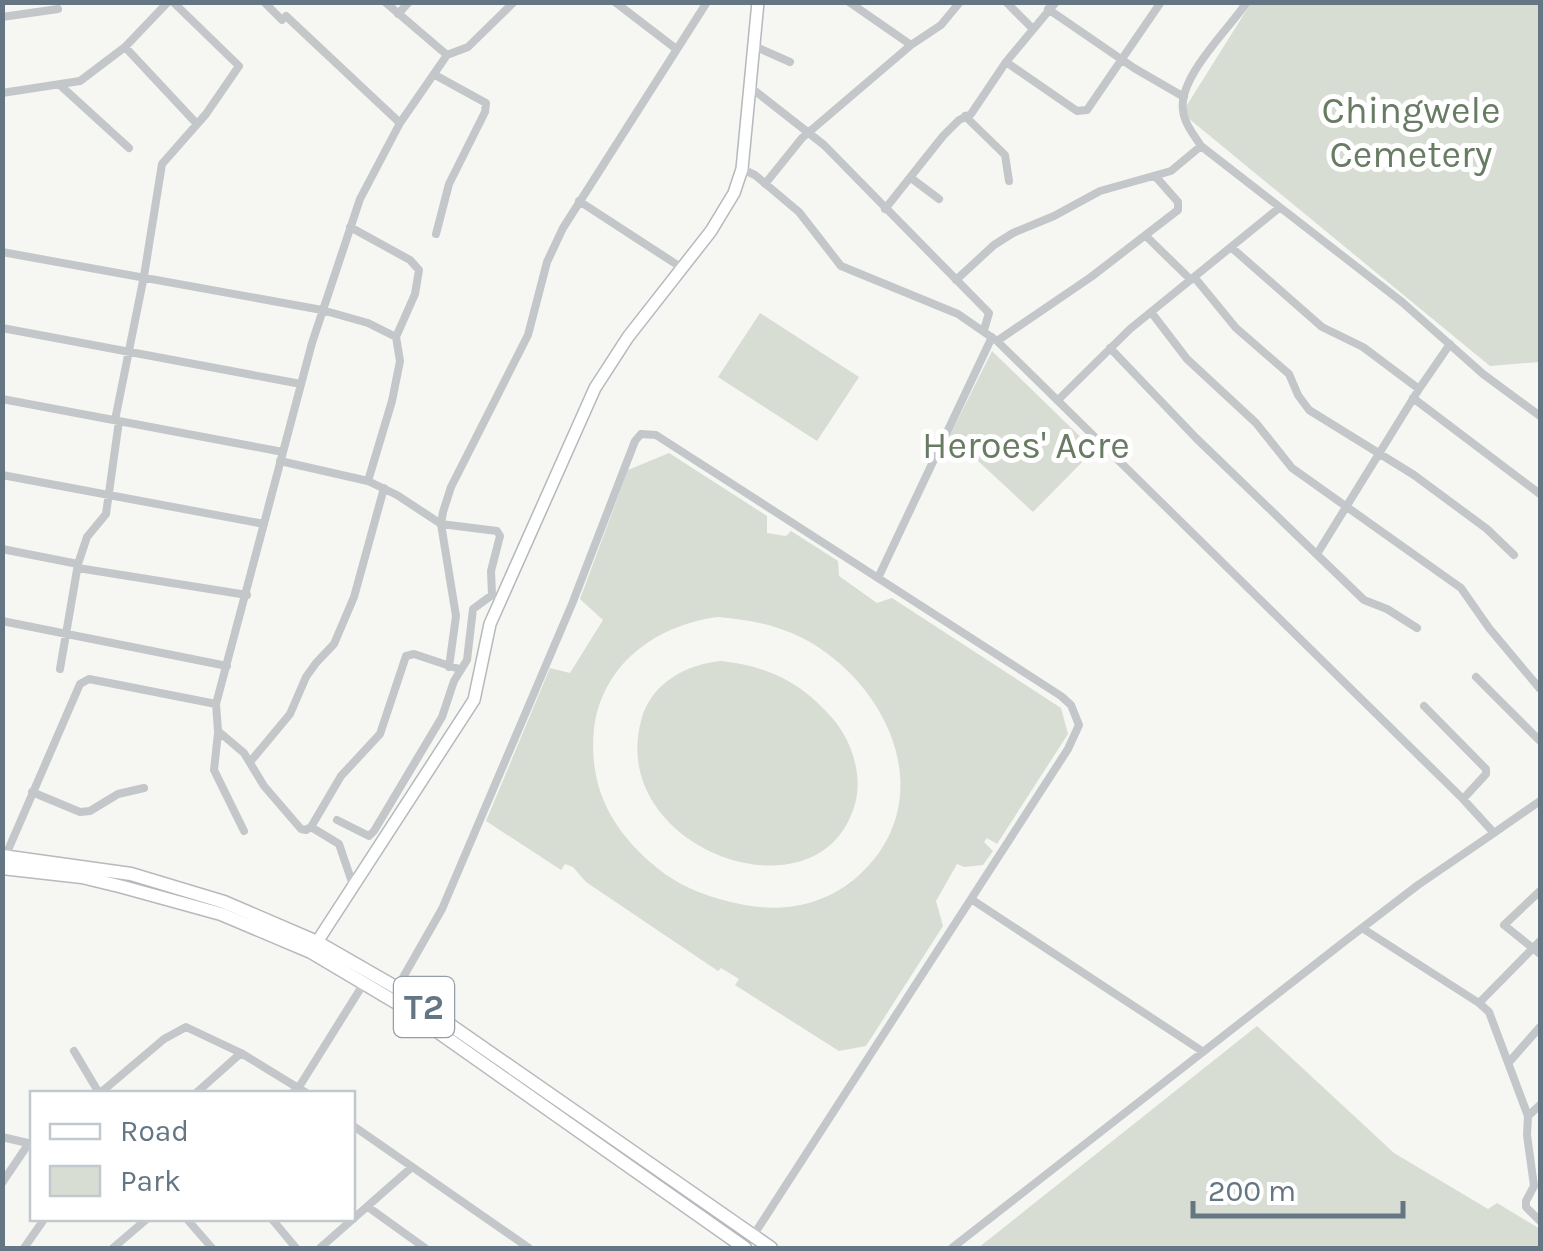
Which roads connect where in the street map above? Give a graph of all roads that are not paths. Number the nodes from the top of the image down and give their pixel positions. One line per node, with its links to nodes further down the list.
1 (171, 2): 21 (street); 34 (street)
2 (264, 2): 33 (street)
3 (385, 2): 16 (street)
4 (409, 2): 16 (street)
5 (514, 2): 23 (street)
6 (614, 2): 22 (street)
7 (707, 2): 22 (street)
8 (758, 2): 20 (street)
9 (848, 2): 19 (street)
10 (960, 2): 19 (street)
11 (1006, 2): 18 (street)
12 (1161, 2): 24 (street)
13 (1247, 2): 31 (street)
14 (1052, 6): 18 (street); 24 (street)
15 (58, 9): 17 (street)
16 (398, 14): 23 (street)
17 (2, 17)
18 (1033, 29): 26 (street)
19 (911, 44): 35 (street)
20 (754, 46): 25 (street); 29 (street)
21 (125, 47): 28 (street); 34 (street)
22 (675, 48): 44 (street)
23 (447, 55): 27 (street)
24 (1121, 58): 26 (street); 31 (street)
25 (790, 62)
26 (1006, 62): 32 (street)
27 (434, 74): 33 (street); 48 (street)
28 (61, 86): 30 (street); 37 (street)
29 (750, 87): 35 (street); 38 (street)
30 (2, 93)
31 (1184, 97): 36 (street)
32 (966, 116): 40 (street); 41 (street)
33 (400, 123): 47 (street)
34 (197, 124): 53 (street)
35 (810, 132): 42 (street); 46 (street)
36 (1201, 146): 39 (street); 45 (street)
37 (129, 148)
38 (742, 169): 42 (street); 52 (street)
39 (1156, 177): 49 (street); 55 (street)
40 (911, 178): 43 (street); 46 (street)
41 (1010, 182)
42 (766, 184): 59 (street)
43 (940, 200)
44 (579, 201): 52 (street); 81 (street)
45 (1279, 208): 50 (street); 62 (street)
46 (885, 209): 55 (street)
47 (350, 227): 56 (street); 60 (street)
48 (436, 234)
49 (1147, 237): 54 (street); 61 (street)
50 (1232, 248): 54 (street); 66 (street)
51 (2, 252): 53 (street)
52 (682, 268): 88 (street)
53 (144, 276): 56 (street); 64 (street)
54 (1193, 279): 57 (street); 72 (street)
55 (956, 280): 59 (street)
56 (322, 310): 60 (street); 65 (street)
57 (1151, 312): 63 (street); 79 (street)
58 (2, 328): 64 (street)
59 (984, 330): 61 (street)
60 (396, 338): 75 (street)
61 (995, 339): 67 (street); 86 (street)
62 (1450, 344): 66 (street); 70 (street)
63 (1110, 348): 67 (street); 83 (street)
64 (130, 352): 65 (street); 71 (street)
65 (301, 384): 73 (street)
66 (1418, 389): 68 (street)
67 (1059, 398): 105 (street)
68 (1413, 398): 72 (street); 77 (street)
69 (2, 399): 71 (street)
70 (1540, 416)
71 (117, 421): 73 (street); 78 (street)
72 (1380, 452): 79 (street); 84 (street)
73 (282, 456): 75 (street); 80 (street)
74 (2, 475): 78 (street)
75 (368, 481): 76 (street)
76 (384, 488): 81 (street); 102 (street)
77 (1540, 494)
78 (109, 495): 80 (street); 85 (street)
79 (1346, 504): 83 (street); 97 (street)
80 (264, 524): 87 (street)
81 (440, 524): 88 (street); 93 (street)
82 (2, 549): 85 (street)
83 (1317, 554): 90 (street)
84 (1514, 555)
85 (78, 566): 87 (street); 91 (street)
86 (878, 578): 114 (street); 120 (street)
87 (246, 594): 92 (street)
88 (496, 598): 95 (street); 112 (street)
89 (2, 622): 91 (street)
90 (1417, 628)
91 (65, 633): 92 (street); 94 (street)
92 (226, 666): 98 (street)
93 (449, 667): 95 (street); 108 (street)
94 (60, 669)
95 (460, 670): 107 (street)
96 (1476, 677): 101 (street)
97 (1540, 688)
98 (216, 704): 100 (street); 104 (street)
99 (1424, 706): 105 (street)
100 (218, 731): 102 (street); 109 (street)
101 (1540, 741)
102 (250, 762): 108 (street)
103 (144, 788): 104 (street)
104 (32, 792): 111 (street)
105 (1463, 799): 110 (street)
106 (1540, 801): 110 (street)
107 (338, 820)
108 (311, 827): 112 (street)
109 (244, 831)
110 (1494, 833): 115 (street)
111 (3, 860): 117 (main road, T2); 119 (main road, T2)
112 (352, 885): 117 (street)
113 (1540, 892): 118 (street)
114 (971, 899): 124 (street); 149 (street)
115 (1362, 928): 121 (street); 124 (street)
116 (1540, 941): 118 (street)
117 (317, 942): 120 (main road, T2)
118 (1536, 951): 121 (street)
119 (364, 982): 127 (street); 149 (main road, T2)
120 (398, 988): 149 (main road, T2)
121 (1479, 1003): 126 (street)
122 (1540, 1028): 126 (street)
123 (74, 1051): 128 (street)
124 (1202, 1051): 159 (street)
125 (241, 1053): 127 (street); 129 (street); 130 (street)
126 (1510, 1061): 132 (street)
127 (295, 1090)
128 (98, 1091)
129 (101, 1091)
130 (199, 1091)
131 (1540, 1105): 132 (street)
132 (1528, 1116): 139 (street)
133 (355, 1127): 137 (street)
134 (2, 1137): 135 (street)
135 (30, 1144)
136 (30, 1145): 138 (street)
137 (412, 1167): 140 (street); 157 (street)
138 (2, 1183)
139 (1538, 1186): 146 (street)
140 (368, 1207): 141 (street); 156 (street)
141 (355, 1215)
142 (43, 1221): 150 (street)
143 (145, 1221): 148 (street)
144 (189, 1221): 153 (street)
145 (274, 1221): 154 (street)
146 (1540, 1221)
147 (345, 1222): 155 (street)
148 (127, 1237): 151 (street); 152 (street)
149 (749, 1243): 158 (main road, T2)
150 (24, 1248)
151 (113, 1248)
152 (137, 1248)
153 (212, 1248)
154 (296, 1248)
155 (320, 1248)
156 (425, 1248)
157 (528, 1248)
158 (771, 1248)
159 (952, 1248)

